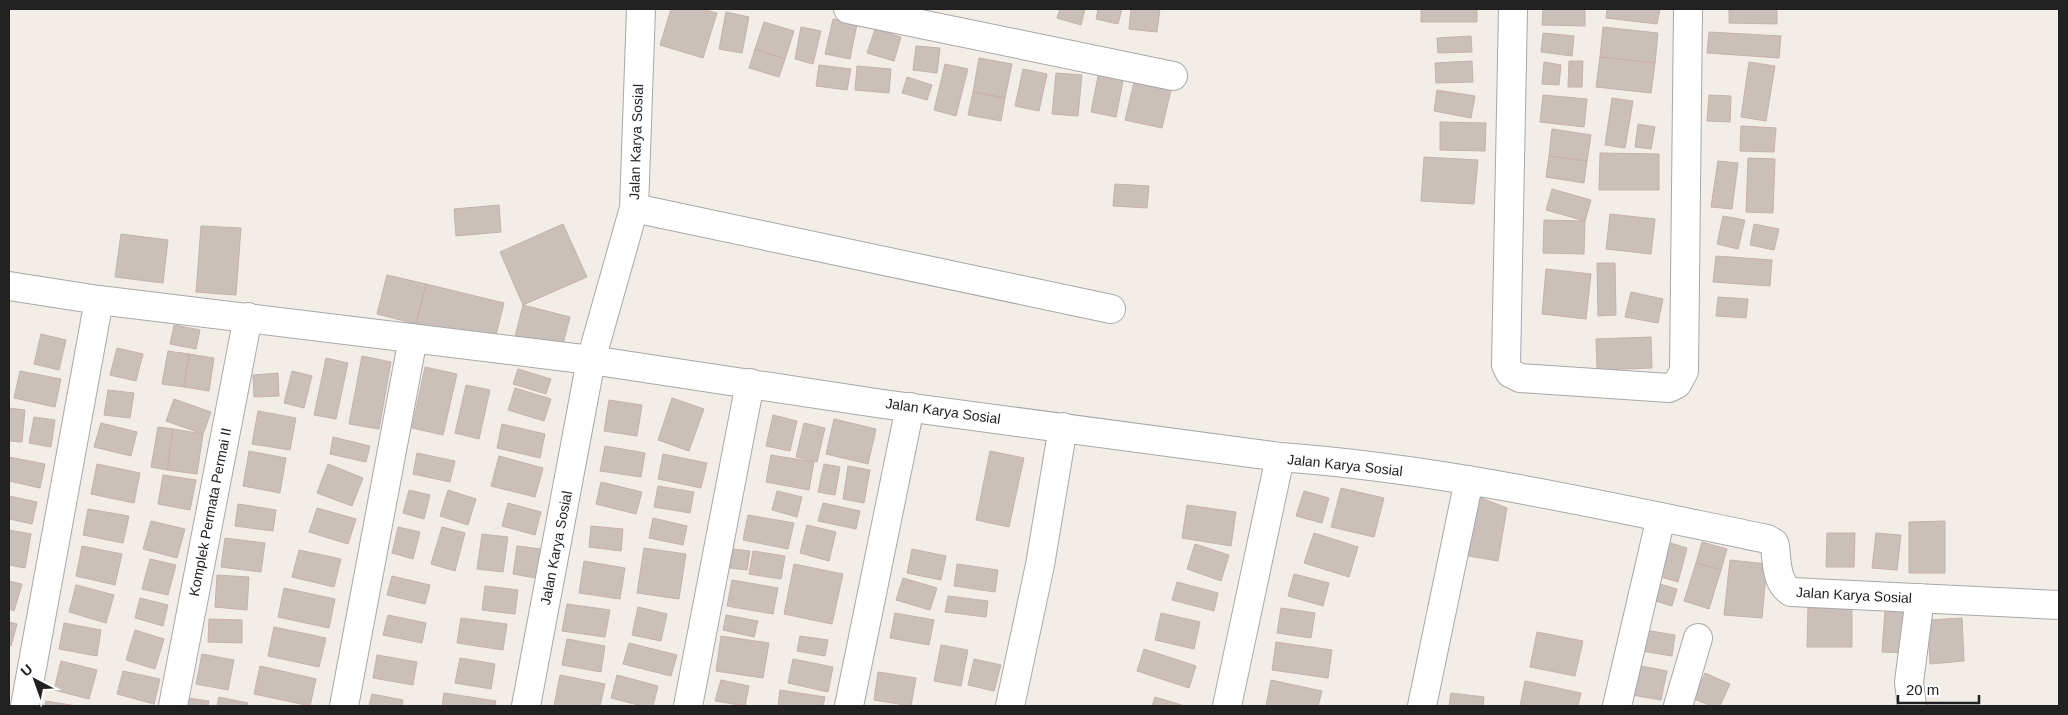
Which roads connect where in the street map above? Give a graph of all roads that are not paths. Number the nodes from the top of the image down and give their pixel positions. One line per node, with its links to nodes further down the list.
1 (640, 9): 6 (street, Jalan Karya Sosial)
2 (848, 9): 5 (street)
3 (1513, 9): 4 (street)
4 (1688, 9)
5 (1173, 76)
6 (634, 208): 9 (street); 12 (street, Jalan Karya Sosial)
7 (9, 286): 8 (street)
8 (99, 300): 10 (street); 22 (street)
9 (1112, 308)
10 (248, 318): 11 (street); 23 (street, Komplek Permata Permai II)
11 (412, 338): 12 (street); 24 (street)
12 (592, 360): 13 (street, Jalan Karya Sosial); 25 (street, Jalan Karya Sosial)
13 (750, 383): 14 (street, Jalan Karya Sosial); 26 (street)
14 (910, 407): 15 (street, Jalan Karya Sosial); 27 (street)
15 (1063, 427): 16 (street, Jalan Karya Sosial); 28 (street)
16 (1280, 457): 17 (street, Jalan Karya Sosial); 29 (street)
17 (1470, 480): 18 (street, Jalan Karya Sosial); 30 (street)
18 (1661, 517): 19 (street, Jalan Karya Sosial); 31 (street)
19 (1920, 598): 20 (street, Jalan Karya Sosial); 33 (street)
20 (2059, 605)
21 (1698, 638): 32 (street)
22 (25, 706)
23 (173, 706)
24 (344, 706)
25 (526, 706)
26 (688, 706)
27 (849, 706)
28 (1010, 706)
29 (1226, 706)
30 (1422, 706)
31 (1618, 706)
32 (1678, 706)
33 (1912, 706)

